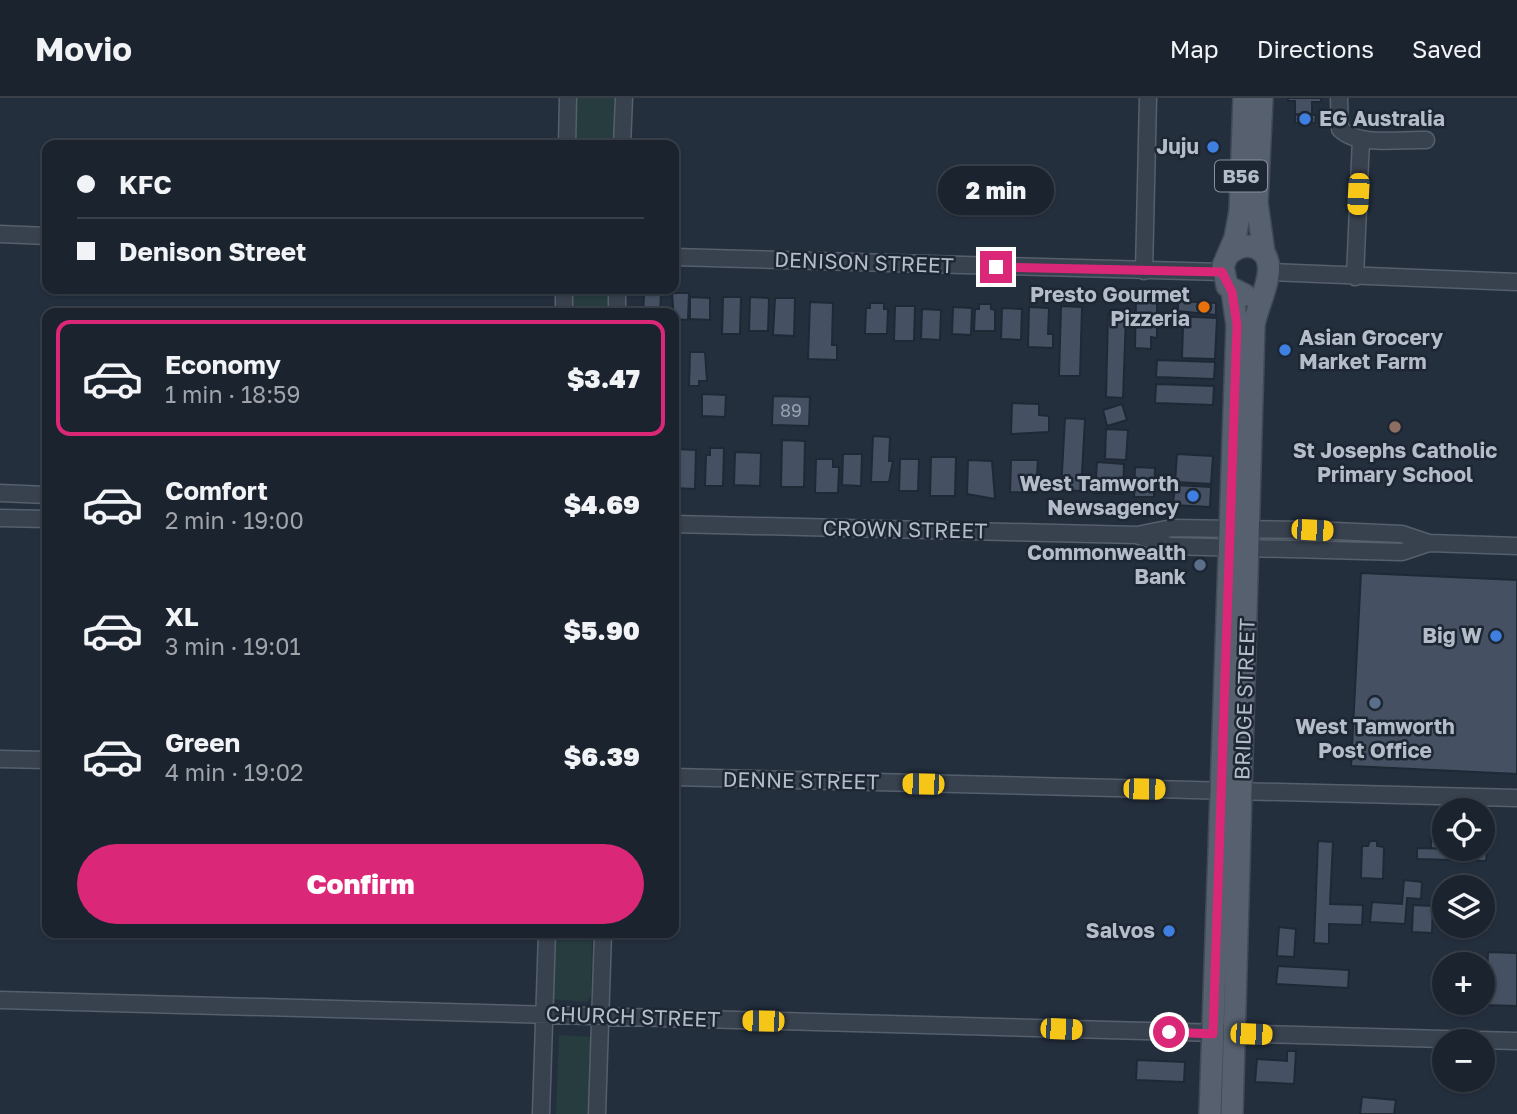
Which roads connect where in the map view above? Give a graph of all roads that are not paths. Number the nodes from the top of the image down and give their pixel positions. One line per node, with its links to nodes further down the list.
1 (568, 98): 8 (street)
2 (624, 98): 9 (street)
3 (1147, 98): 16 (street)
4 (1244, 98): 14 (main road, B56)
5 (1262, 98): 15 (main road, BRIDGE STREET / B56)
6 (1339, 98): 7 (street)
7 (1360, 139): 10 (street); 17 (street)
8 (567, 140)
9 (622, 140)
10 (1426, 140)
11 (0, 234): 12 (street)
12 (42, 236)
13 (679, 257): 16 (street, DENISON STREET)
14 (1226, 262): 15 (main road); 16 (street, DENISON STREET); 19 (main road, B56)
15 (1266, 270): 17 (street); 19 (main road); 25 (main road, BRIDGE STREET / B56)
16 (1144, 271)
17 (1355, 277): 18 (street)
18 (1517, 282)
19 (1232, 292): 25 (main road, BRIDGE STREET / B56)
20 (0, 494): 21 (street)
21 (42, 495)
22 (0, 518): 23 (street)
23 (42, 519)
24 (679, 524): 25 (street, CROWN STREET)
25 (1240, 538): 26 (street, CROWN STREET); 30 (main road, BRIDGE STREET / B56); 31 (main road, BRIDGE STREET / B56)
26 (1517, 546)
27 (0, 759): 28 (street)
28 (42, 760)
29 (679, 777): 30 (street, DENNE STREET)
30 (1220, 791): 31 (street, DENNE STREET); 38 (main road, BRIDGE STREET / B56)
31 (1242, 792): 32 (street, DENNE STREET); 38 (main road, BRIDGE STREET / B56)
32 (1517, 798)
33 (547, 938): 36 (street)
34 (603, 938): 37 (street)
35 (0, 1000): 36 (street, CHURCH STREET)
36 (546, 1014): 37 (street, CHURCH STREET); 40 (street)
37 (601, 1017): 38 (street, CHURCH STREET); 41 (street)
38 (1224, 1034): 39 (street, CHURCH STREET); 42 (main road, BRIDGE STREET / B56); 43 (main road, BRIDGE STREET / B56)
39 (1517, 1041)
40 (541, 1114)
41 (597, 1114)
42 (1210, 1114)
43 (1232, 1114)

